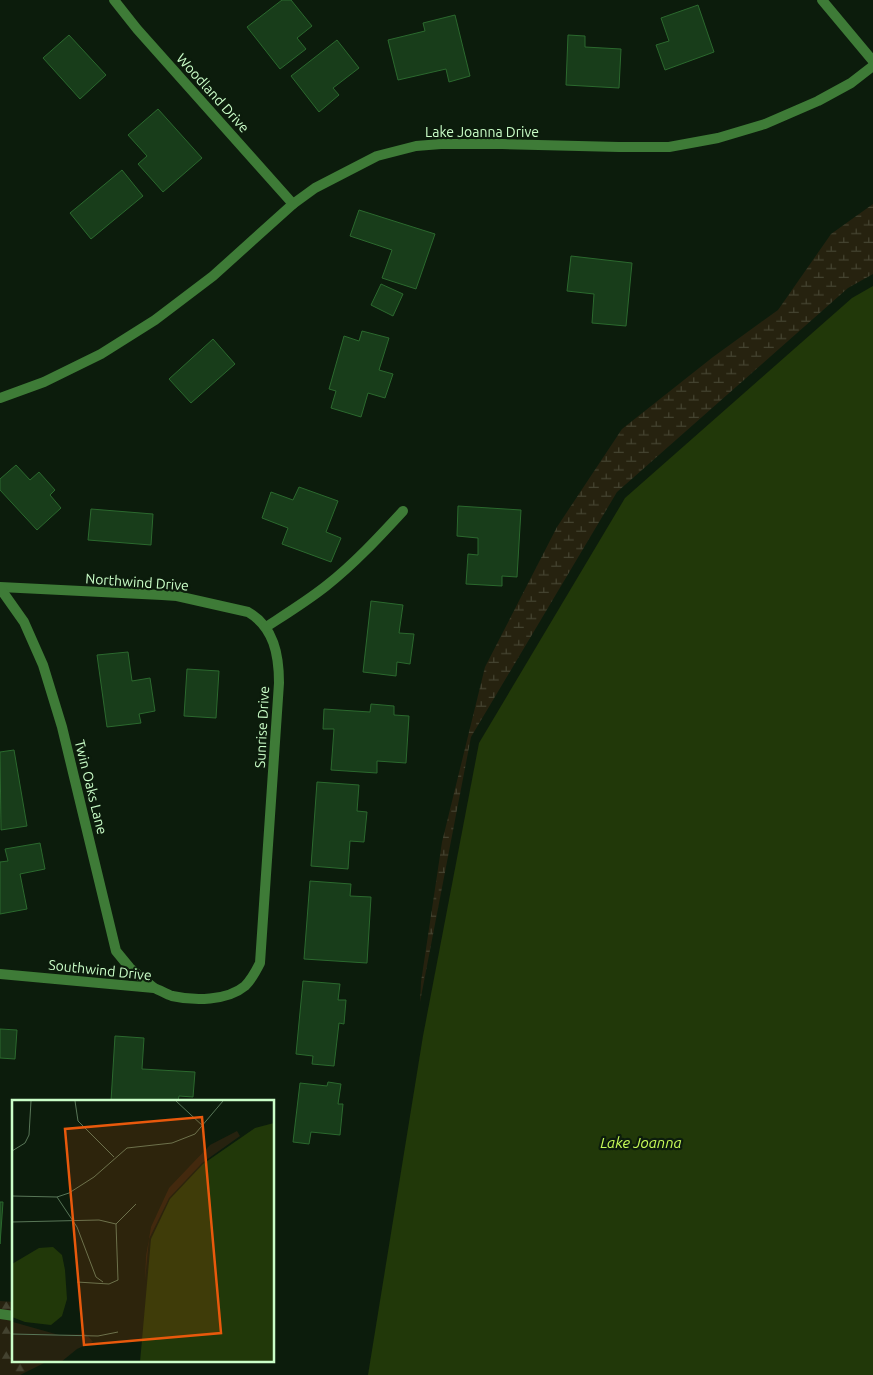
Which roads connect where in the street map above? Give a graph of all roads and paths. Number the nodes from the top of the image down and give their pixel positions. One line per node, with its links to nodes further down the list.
1 (114, 0): 5 (street, Woodland Drive)
2 (822, 0): 3 (street)
3 (873, 61)
4 (873, 66): 5 (street, Lake Joanna Drive)
5 (293, 204): 6 (street, Lake Joanna Drive)
6 (0, 398)
7 (403, 511): 9 (street)
8 (0, 588): 9 (street, Northwind Drive); 11 (street, Twin Oaks Lane)
9 (266, 626): 12 (street, Sunrise Drive)
10 (0, 974): 11 (street, Southwind Drive)
11 (154, 988): 12 (street, Southwind Drive)
12 (226, 995)

